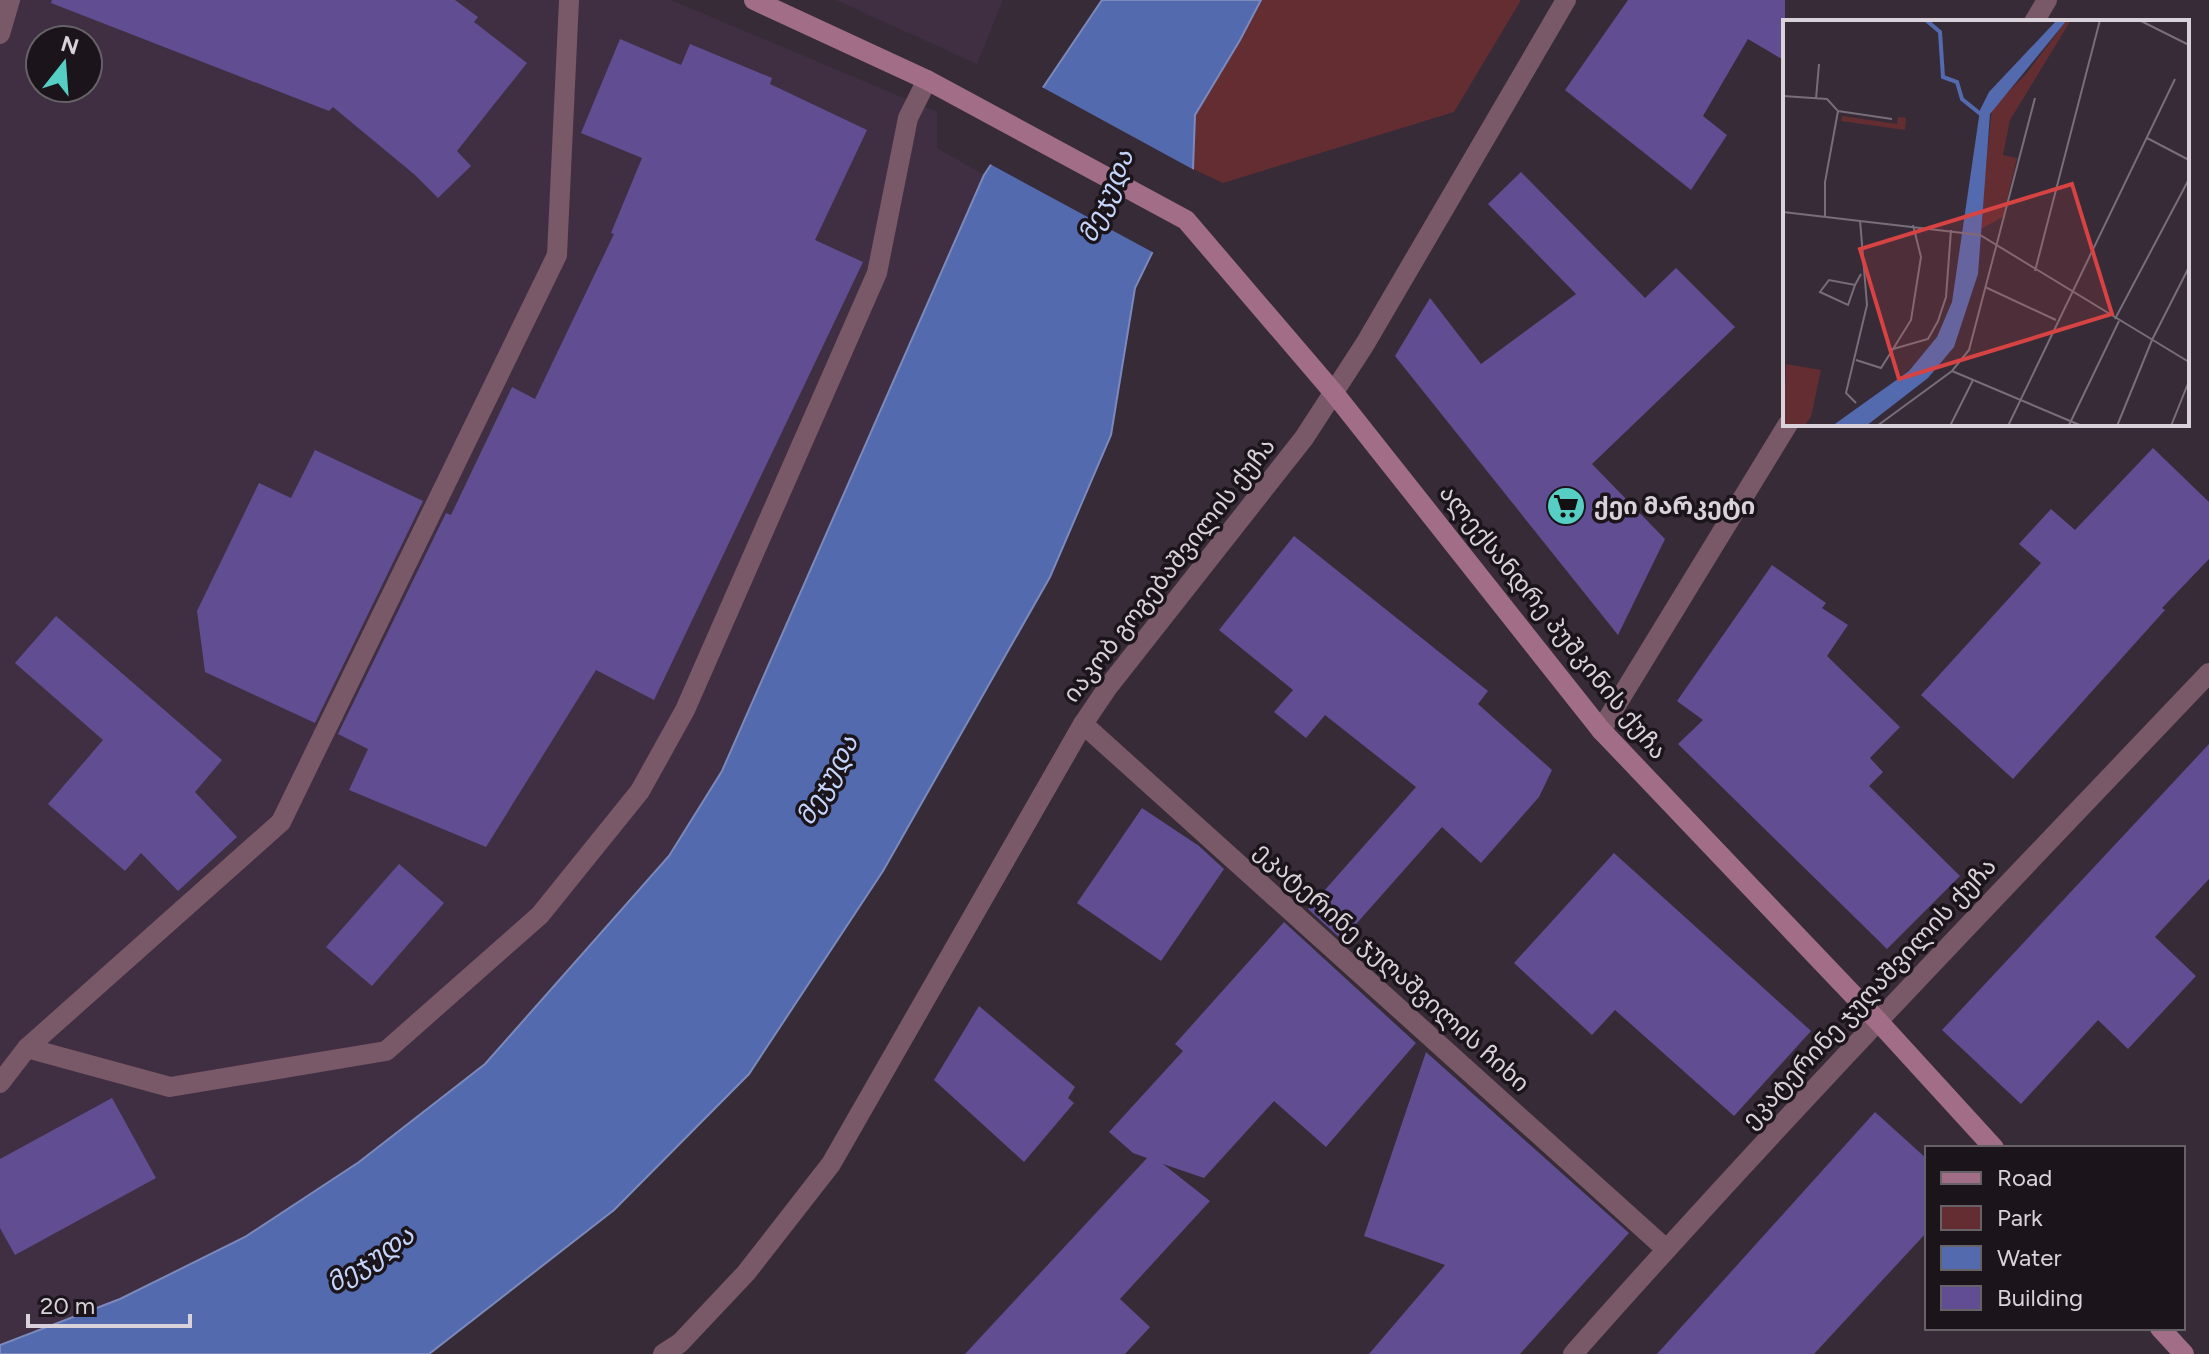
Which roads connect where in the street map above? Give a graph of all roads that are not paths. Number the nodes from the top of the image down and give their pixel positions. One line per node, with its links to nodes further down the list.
1 (10, 0): 7 (street)
2 (569, 0): 15 (street)
3 (754, 0): 8 (main road)
4 (1566, 0): 9 (street, იაკობ გოგებაშვილის ქუჩა)
5 (2047, 0): 6 (street)
6 (2035, 20)
7 (0, 34)
8 (927, 80): 9 (main road, ალექსანდრე პუშკინის ქუჩა); 15 (street)
9 (1334, 393): 12 (street, იაკობ გოგებაშვილის ქუჩა); 13 (main road, ალექსანდრე პუშკინის ქუჩა)
10 (1787, 426): 13 (street)
11 (2209, 673): 14 (street, ეკატერინე ჯუღაშვილის ქუჩა)
12 (1083, 724): 18 (street, ეკატერინე ჯუღაშვილის ჩიხი); 20 (street, იაკობ გოგებაშვილის ქუჩა)
13 (1601, 730): 14 (main road, ალექსანდრე პუშკინის ქუჩა)
14 (1878, 1021): 17 (main road, ალექსანდრე პუშკინის ქუჩა); 18 (street, ეკატერინე ჯუღაშვილის ქუჩა)
15 (27, 1048): 16 (street)
16 (0, 1083)
17 (1992, 1146)
18 (1666, 1249): 21 (street, ეკატერინე ჯუღაშვილის ქუჩა)
19 (2162, 1330): 22 (main road)
20 (663, 1354)
21 (1573, 1354)
22 (2184, 1354)

